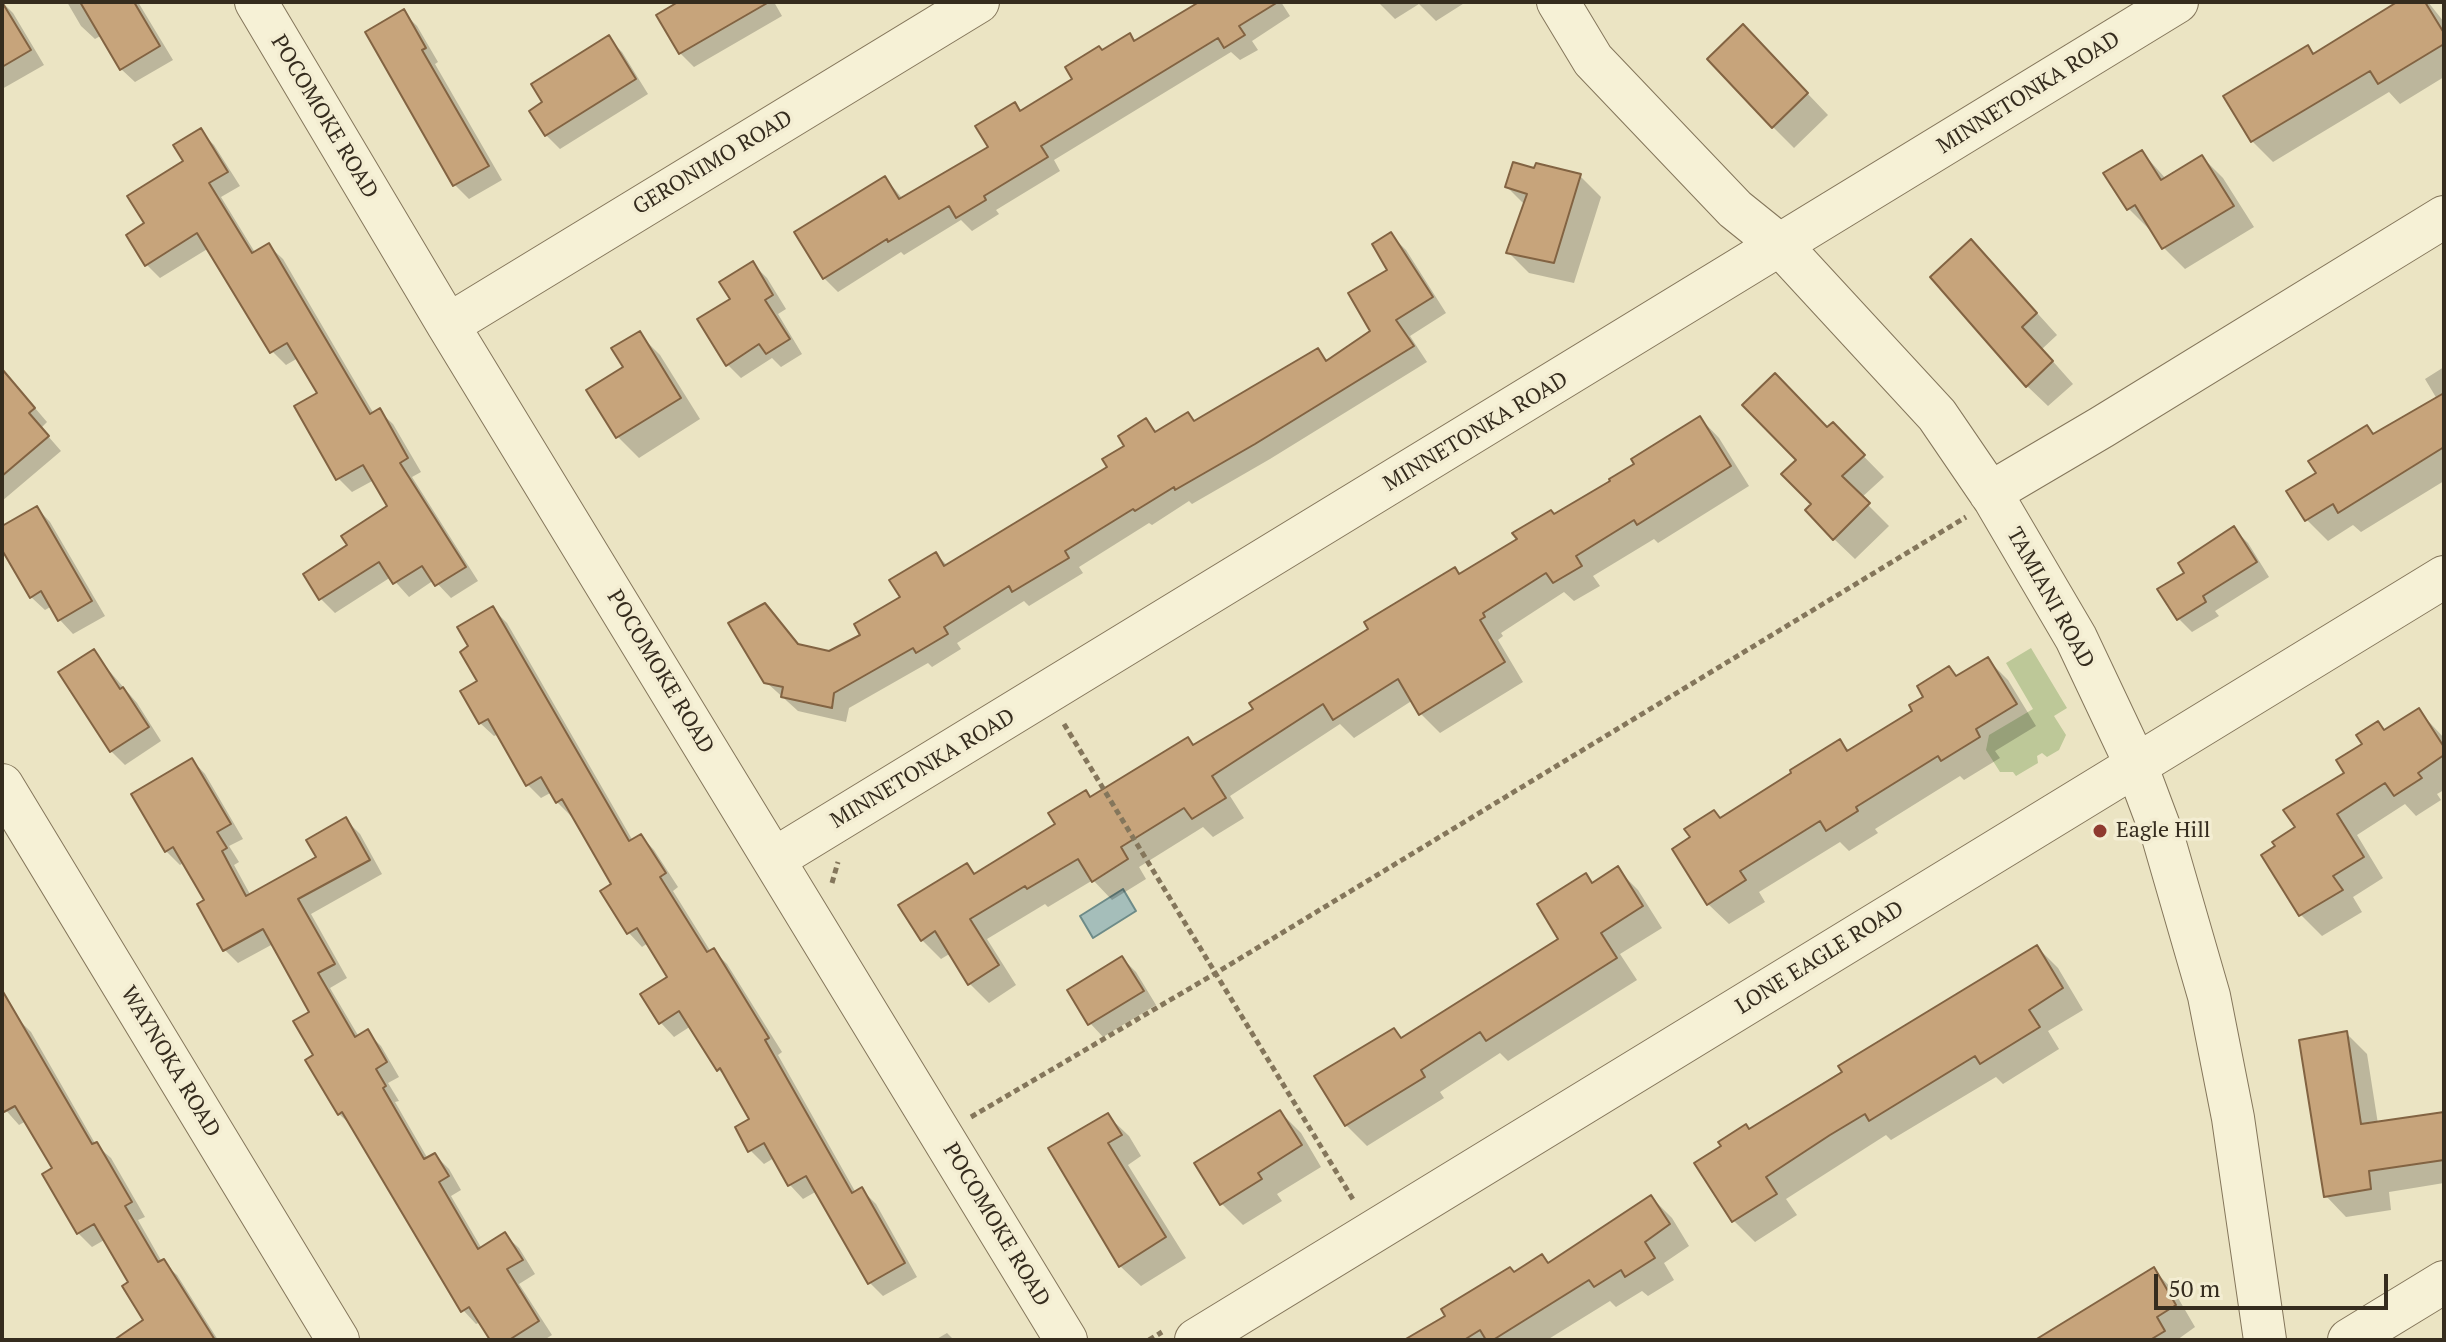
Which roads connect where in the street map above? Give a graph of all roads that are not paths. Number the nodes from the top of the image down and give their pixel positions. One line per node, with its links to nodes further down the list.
1 (256, 2): 7 (street, POCOMOKE ROAD)
2 (978, 2): 7 (street, GERONIMO ROAD)
3 (2177, 2): 6 (street, MINNETONKA ROAD)
4 (1570, 6): 6 (street, TAMIANI ROAD)
5 (2444, 217): 8 (street)
6 (1781, 246): 8 (street, TAMIANI ROAD); 12 (street, MINNETONKA ROAD)
7 (448, 325): 12 (street, POCOMOKE ROAD)
8 (1992, 497): 10 (street, TAMIANI ROAD)
9 (2444, 577): 10 (street, LONE EAGLE ROAD)
10 (2136, 765): 16 (street, LONE EAGLE ROAD); 17 (street, TAMIANI ROAD)
11 (2, 785): 14 (street, WAYNOKA ROAD)
12 (774, 859): 15 (street, POCOMOKE ROAD)
13 (2444, 1282): 18 (street)
14 (338, 1340)
15 (1066, 1340)
16 (1196, 1340)
17 (2265, 1340)
18 (2349, 1340)

